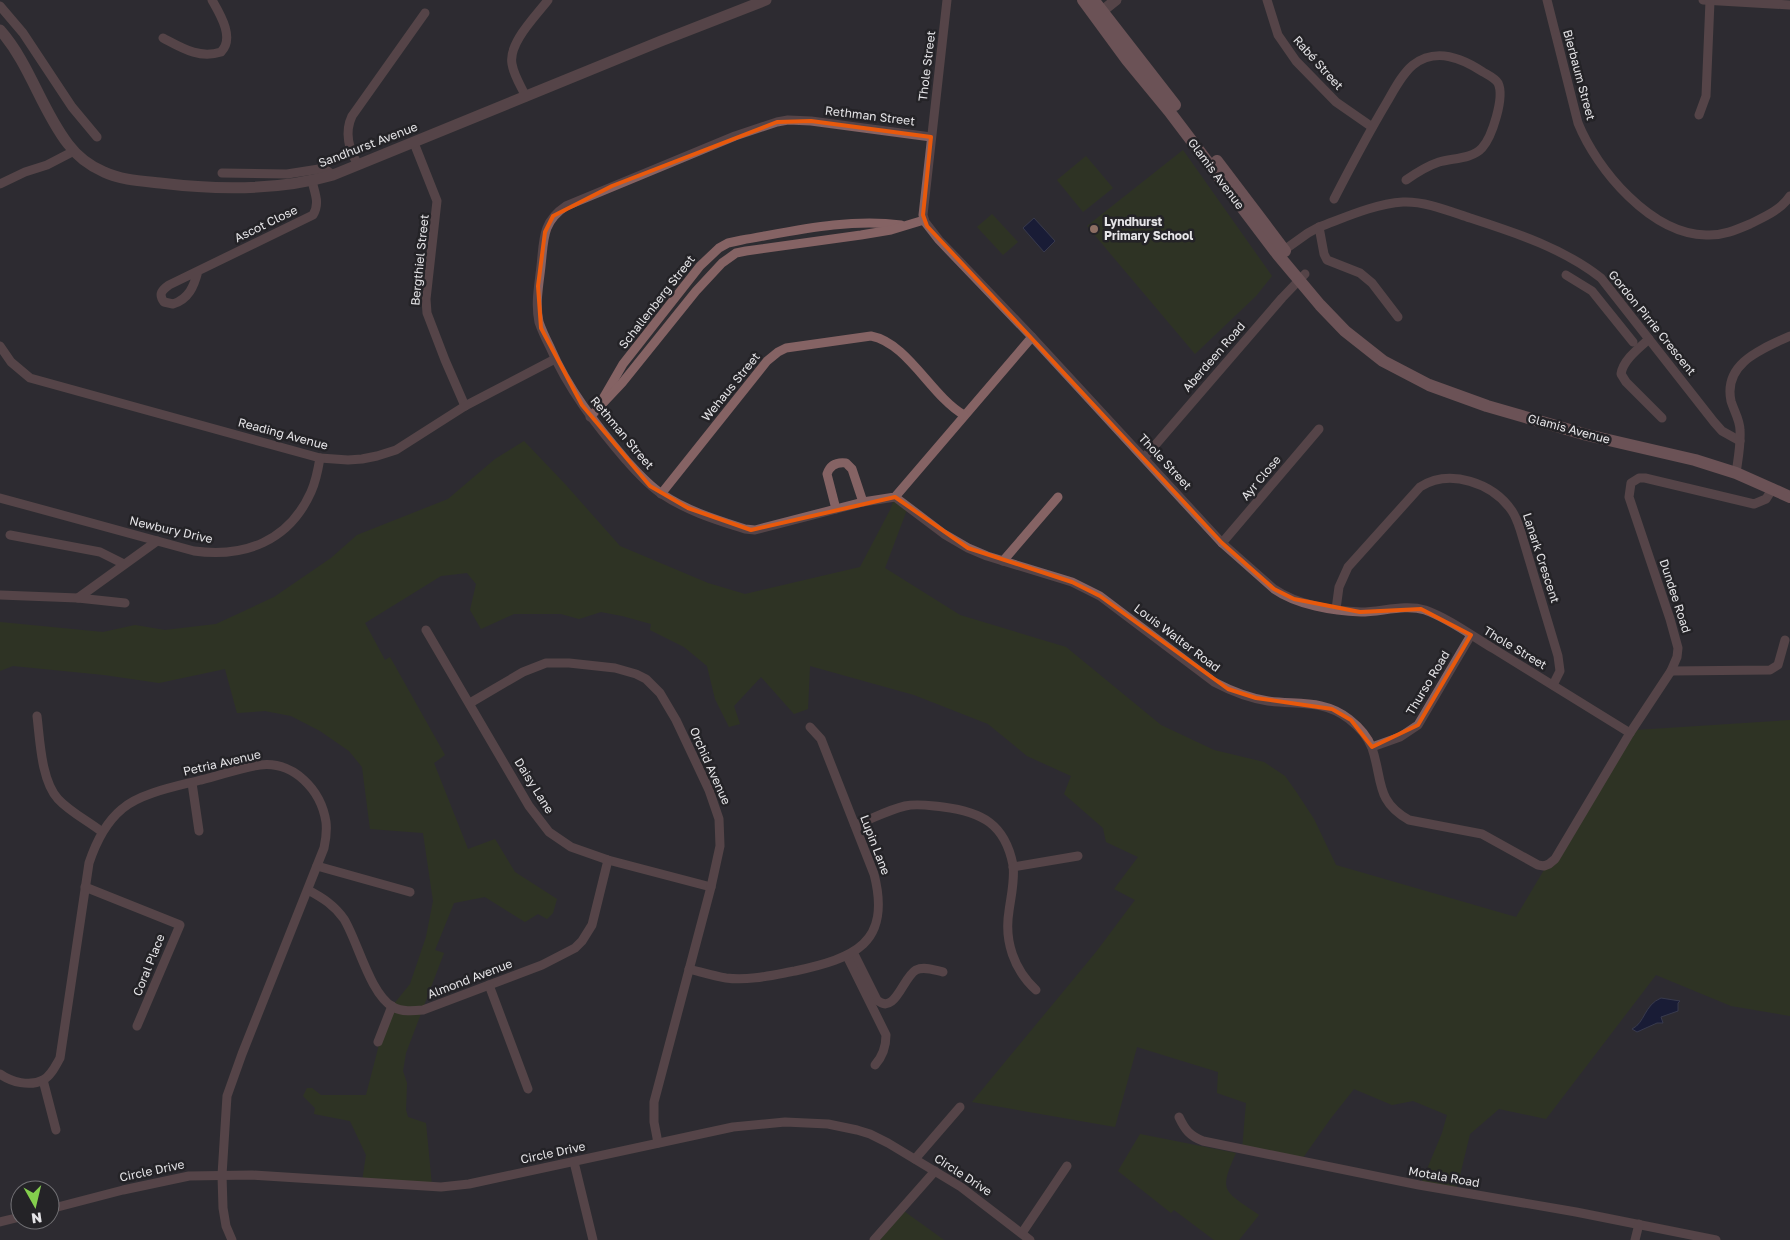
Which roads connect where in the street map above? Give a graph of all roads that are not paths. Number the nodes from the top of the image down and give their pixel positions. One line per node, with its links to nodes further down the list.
1 (212, 0): 16 (street)
2 (548, 0): 17 (street)
3 (766, 0): 17 (street, Sandhurst Avenue)
4 (947, 0): 20 (street, Thole Street)
5 (1083, 0): 14 (main road, Glamis Avenue)
6 (1093, 0): 14 (main road, Glamis Avenue)
7 (1116, 0): 14 (street)
8 (1267, 0): 19 (street, Rabé Street)
9 (1547, 0): 30 (street, Bierbaum Street)
10 (1707, 1): 12 (street); 18 (street)
11 (0, 6): 21 (street)
12 (1790, 6)
13 (425, 13): 24 (street)
14 (1099, 13): 35 (main road, Glamis Avenue)
15 (0, 30): 23 (street, Sandhurst Avenue)
16 (163, 38)
17 (526, 97): 22 (street, Sandhurst Avenue)
18 (1699, 116)
19 (1372, 127): 27 (street); 31 (street)
20 (931, 136): 32 (street, Thole Street); 45 (street, Rethman Street)
21 (97, 137)
22 (414, 143): 24 (street, Sandhurst Avenue); 46 (street, Bergthiel Street)
23 (74, 152): 28 (street, Sandhurst Avenue); 29 (street)
24 (358, 165): 26 (street, Sandhurst Avenue)
25 (222, 173): 26 (street)
26 (333, 175): 28 (street, Sandhurst Avenue)
27 (1406, 180)
28 (312, 181): 36 (street, Ascot Close)
29 (0, 184)
30 (1790, 196)
31 (1334, 199)
32 (924, 220): 33 (street, Schallenberg Street); 41 (street, Thole Street)
33 (904, 225): 47 (street, Schallenberg Street); 47 (street, Schallenberg Street)
34 (1318, 227): 35 (street, Gordon Pirrie Crescent); 39 (street); 42 (street, Gordon Pirrie Crescent)
35 (1281, 252): 38 (main road, Glamis Avenue)
36 (198, 271)
37 (1566, 275): 43 (street)
38 (1302, 277): 54 (street, Aberdeen Road); 55 (main road, Glamis Avenue)
39 (1398, 317)
40 (1790, 336): 52 (street)
41 (1032, 337): 48 (street); 54 (street, Thole Street)
42 (1649, 339): 50 (street); 52 (street, Gordon Pirrie Crescent)
43 (1633, 342)
44 (0, 346): 53 (street, Reading Avenue)
45 (555, 360): 46 (street, Reading Avenue); 49 (street, Rethman Street)
46 (465, 406): 53 (street, Reading Avenue)
47 (599, 406): 49 (street, Schallenberg Street)
48 (964, 415): 57 (street, Wehaus Street); 59 (street)
49 (590, 417): 57 (street, Rethman Street)
50 (1662, 418)
51 (1319, 429): 66 (street, Ayr Close)
52 (1740, 441): 55 (street)
53 (320, 458): 65 (street, Newbury Drive)
54 (1144, 458): 66 (street, Thole Street)
55 (1736, 472): 56 (main road, Glamis Avenue)
56 (1773, 488): 58 (main road, Glamis Avenue); 76 (street, Dundee Road)
57 (661, 494): 63 (street, Rethman Street)
58 (1790, 496)
59 (895, 497): 62 (street, Rethman Street); 67 (street, Louis Walter Road)
60 (1058, 497): 67 (street)
61 (1, 501): 65 (street, Newbury Drive)
62 (863, 502): 63 (street, Rethman Street); 63 (street)
63 (836, 509)
64 (10, 536): 68 (street)
65 (157, 541): 68 (street)
66 (1222, 543): 72 (street, Thole Street)
67 (1003, 561): 82 (street, Louis Walter Road)
68 (124, 564): 70 (street)
69 (0, 595): 70 (street)
70 (78, 598): 71 (street)
71 (125, 602)
72 (1336, 609): 74 (street, Thole Street); 77 (street, Lanark Crescent)
73 (426, 630): 78 (street, Daisy Lane)
74 (1471, 635): 77 (street, Thole Street); 82 (street, Thurso Road)
75 (1785, 640): 76 (street)
76 (1671, 671): 81 (street, Dundee Road)
77 (1553, 685): 81 (street, Thole Street)
78 (470, 703): 88 (street, Daisy Lane); 92 (street, Orchid Avenue)
79 (37, 716): 86 (street)
80 (810, 727): 84 (street, Lupin Lane)
81 (1630, 733): 89 (street, Dundee Road)
82 (1372, 747): 89 (street, Louis Walter Road)
83 (192, 783): 85 (street); 86 (street, Petria Avenue); 90 (street, Petria Avenue)
84 (855, 825): 91 (street); 96 (street, Lupin Lane)
85 (199, 831)
86 (102, 832): 93 (street, Petria Avenue)
87 (1078, 856): 91 (street)
88 (608, 860): 92 (street, Daisy Lane); 99 (street, Almond Avenue)
89 (1546, 865)
90 (317, 866): 94 (street, Petria Avenue); 95 (street)
91 (1013, 867): 100 (street)
92 (711, 886): 97 (street, Orchid Avenue)
93 (85, 887): 102 (street, Coral Place); 106 (street, Petria Avenue)
94 (308, 890): 101 (street); 116 (street, Petria Avenue)
95 (410, 892)
96 (850, 954): 97 (street, Lupin Lane); 98 (street); 104 (street)
97 (689, 969): 111 (street, Orchid Avenue)
98 (943, 972)
99 (489, 984): 101 (street, Almond Avenue); 107 (street)
100 (1036, 990)
101 (392, 1006): 103 (street)
102 (137, 1026)
103 (378, 1042)
104 (875, 1066)
105 (0, 1074): 106 (street)
106 (43, 1080): 110 (street)
107 (528, 1089)
108 (960, 1107): 112 (street)
109 (1179, 1118): 118 (street, Motala Road)
110 (56, 1130)
111 (658, 1143): 112 (street, Circle Drive); 113 (street, Circle Drive)
112 (915, 1159): 115 (street, Circle Drive)
113 (574, 1162): 116 (street, Circle Drive); 121 (street)
114 (1067, 1166): 119 (street)
115 (935, 1172): 119 (street, Circle Drive); 122 (street)
116 (222, 1175): 117 (street, Circle Drive); 120 (street, Petria Avenue)
117 (60, 1206)
118 (1639, 1224): 124 (street); 125 (street, Motala Road)
119 (1022, 1233): 123 (street, Circle Drive)
120 (232, 1240)
121 (592, 1240)
122 (874, 1240)
123 (1030, 1240)
124 (1635, 1240)
125 (1716, 1240)

